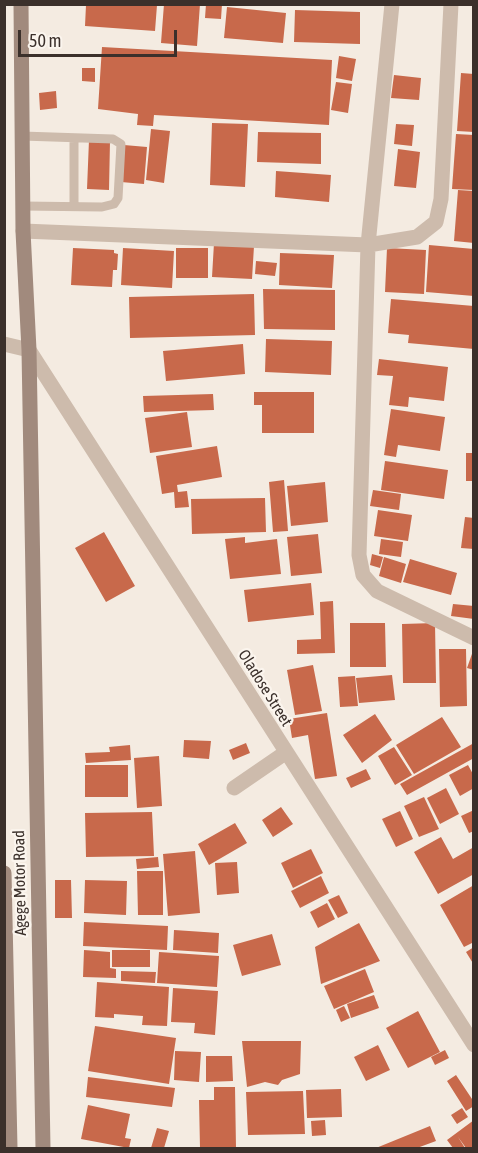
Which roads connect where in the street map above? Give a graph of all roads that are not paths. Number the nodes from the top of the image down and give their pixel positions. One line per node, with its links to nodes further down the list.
1 (21, 4): 4 (main road, Agege Motor Road)
2 (392, 4): 9 (street)
3 (451, 4): 9 (street)
4 (22, 136): 5 (lane); 6 (main road, Agege Motor Road)
5 (74, 138): 7 (lane); 7 (lane)
6 (23, 206): 7 (lane); 8 (main road, Agege Motor Road)
7 (74, 206)
8 (23, 231): 9 (street); 11 (main road, Agege Motor Road)
9 (368, 245): 12 (street)
10 (4, 344): 11 (street)
11 (29, 350): 13 (street, Oladose Street); 19 (main road, Agege Motor Road)
12 (474, 638)
13 (285, 753): 14 (street); 17 (street, Oladose Street)
14 (234, 788)
15 (4, 873): 16 (main road, Agege Motor Road)
16 (5, 903): 18 (main road, Agege Motor Road)
17 (474, 1045)
18 (10, 1149)
19 (43, 1149)

